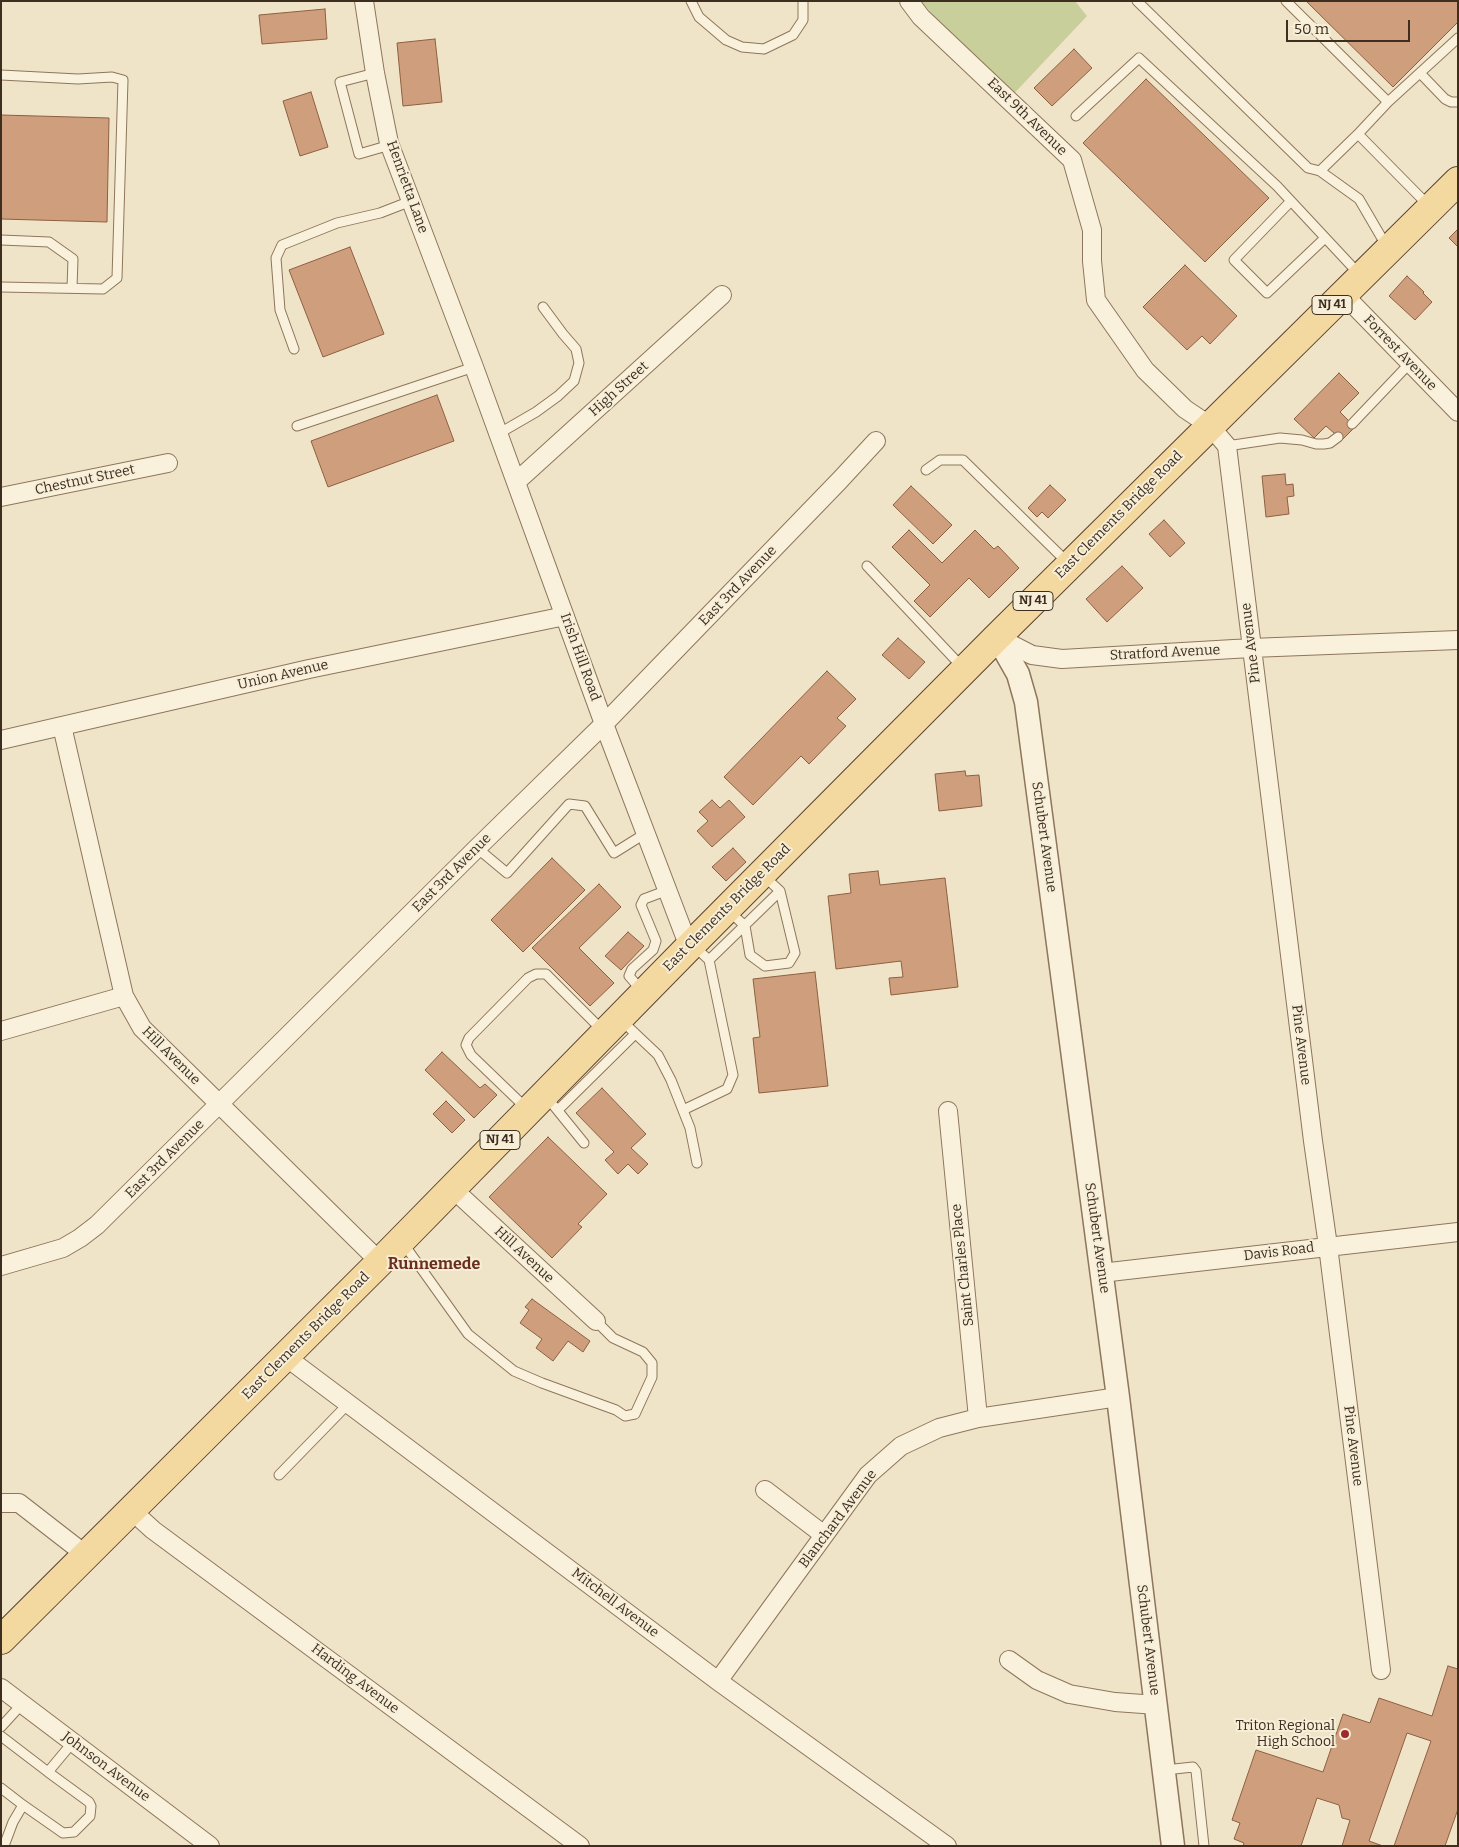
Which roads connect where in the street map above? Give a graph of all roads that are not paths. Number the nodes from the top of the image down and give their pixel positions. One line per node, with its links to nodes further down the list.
1 (364, 1): 8 (street, Henrietta Lane)
2 (691, 1): 3 (lane)
3 (803, 1)
4 (909, 1): 34 (street, East 9th Avenue)
5 (1137, 1): 16 (lane)
6 (1286, 1): 11 (lane)
7 (1458, 38): 9 (lane)
8 (375, 73): 15 (street, Henrietta Lane); 15 (lane)
9 (1420, 73): 11 (lane); 12 (lane)
10 (1, 75): 26 (lane)
11 (1388, 102): 14 (lane)
12 (1458, 102)
13 (1076, 116): 19 (lane)
14 (1358, 134): 16 (lane); 20 (lane)
15 (390, 145): 18 (street, Henrietta Lane)
16 (1320, 171): 23 (lane)
17 (1458, 180): 20 (main road, East Clements Bridge Road / NJ 41)
18 (411, 201): 29 (lane); 31 (street, Henrietta Lane)
19 (1291, 201): 21 (lane); 21 (lane)
20 (1431, 208): 23 (main road, East Clements Bridge Road / NJ 41)
21 (1325, 238): 24 (lane)
22 (1, 240): 26 (lane)
23 (1388, 250): 24 (main road, East Clements Bridge Road / NJ 41)
24 (1352, 285): 30 (street, Forrest Avenue); 34 (main road, East Clements Bridge Road / NJ 41)
25 (1, 287): 26 (lane)
26 (72, 288)
27 (722, 295): 42 (street, High Street)
28 (544, 307): 36 (lane)
29 (294, 348)
30 (1410, 363): 32 (street, Forrest Avenue); 33 (lane)
31 (474, 367): 35 (lane); 36 (street, Irish Hill Road)
32 (1458, 412)
33 (1352, 424)
34 (1209, 425): 39 (street); 44 (main road, East Clements Bridge Road / NJ 41)
35 (297, 426)
36 (498, 434): 42 (street, Irish Hill Road)
37 (1338, 437): 39 (lane)
38 (876, 441): 51 (street, East 3rd Avenue)
39 (1227, 446): 49 (street, Pine Avenue)
40 (168, 462): 43 (street, Chestnut Street)
41 (926, 470): 44 (lane)
42 (516, 482): 46 (street, Irish Hill Road)
43 (1, 497)
44 (1070, 564): 47 (main road, East Clements Bridge Road / NJ 41)
45 (867, 566): 50 (lane)
46 (565, 616): 51 (street, Irish Hill Road); 52 (street, Union Avenue)
47 (997, 637): 49 (street, Stratford Avenue); 50 (main road, East Clements Bridge Road / NJ 41); 76 (street, Schubert Avenue)
48 (1458, 640): 49 (street, Stratford Avenue)
49 (1251, 648): 73 (street, Pine Avenue)
50 (965, 670): 56 (main road, East Clements Bridge Road / NJ 41)
51 (604, 724): 54 (street, Irish Hill Road); 55 (street, East 3rd Avenue)
52 (62, 726): 53 (street, Union Avenue); 61 (street, Hill Avenue)
53 (1, 740)
54 (646, 833): 55 (lane); 57 (street, Irish Hill Road)
55 (477, 848): 64 (street, East 3rd Avenue)
56 (771, 882): 58 (main road, East Clements Bridge Road / NJ 41); 58 (lane)
57 (668, 890): 59 (street, Irish Hill Road); 60 (lane)
58 (736, 917): 59 (main road, East Clements Bridge Road / NJ 41)
59 (697, 950): 60 (main road, East Clements Bridge Road / NJ 41); 66 (lane)
60 (644, 994): 62 (main road, East Clements Bridge Road / NJ 41)
61 (124, 996): 63 (street); 64 (street, Hill Avenue)
62 (620, 1028): 65 (main road, East Clements Bridge Road / NJ 41); 65 (lane); 66 (lane)
63 (1, 1031)
64 (219, 1104): 74 (street, Hill Avenue); 75 (street, East 3rd Avenue)
65 (544, 1105): 68 (lane); 70 (main road, East Clements Bridge Road / NJ 41)
66 (683, 1110): 69 (lane)
67 (948, 1111): 81 (street, Saint Charles Place)
68 (584, 1143)
69 (697, 1163)
70 (453, 1189): 72 (main road, East Clements Bridge Road / NJ 41); 77 (street, Hill Avenue)
71 (1458, 1232): 73 (street, Davis Road)
72 (402, 1241): 74 (main road, East Clements Bridge Road / NJ 41); 77 (lane)
73 (1328, 1246): 76 (street, Davis Road); 90 (street, Pine Avenue)
74 (380, 1262): 78 (main road, East Clements Bridge Road / NJ 41)
75 (1, 1266)
76 (1101, 1272): 79 (street, Schubert Avenue)
77 (596, 1321)
78 (286, 1357): 80 (street, Mitchell Avenue); 85 (main road, East Clements Bridge Road / NJ 41)
79 (1118, 1398): 81 (street, Blanchard Avenue); 94 (street, Schubert Avenue)
80 (348, 1404): 82 (lane); 91 (street, Mitchell Avenue)
81 (978, 1418): 86 (street, Blanchard Avenue)
82 (279, 1475)
83 (765, 1490): 86 (street)
84 (1, 1503): 87 (street)
85 (132, 1510): 87 (main road, East Clements Bridge Road / NJ 41); 104 (street, Harding Avenue)
86 (824, 1535): 91 (street, Blanchard Avenue)
87 (86, 1554): 88 (main road, East Clements Bridge Road / NJ 41)
88 (1, 1640)
89 (1009, 1660): 94 (street)
90 (1381, 1670)
91 (718, 1681): 105 (street, Mitchell Avenue)
92 (1, 1688): 93 (street, Johnson Avenue)
93 (22, 1704): 95 (lane); 97 (street, Johnson Avenue)
94 (1156, 1705): 98 (street, Schubert Avenue)
95 (1, 1727)
96 (1, 1736): 99 (lane)
97 (73, 1742): 99 (lane); 103 (street, Johnson Avenue)
98 (1164, 1770): 106 (street, Schubert Avenue); 107 (lane)
99 (48, 1772): 101 (lane)
100 (1, 1788): 101 (lane)
101 (23, 1805): 102 (lane)
102 (4, 1846)
103 (210, 1846)
104 (580, 1846)
105 (947, 1846)
106 (1174, 1846)
107 (1204, 1846)

